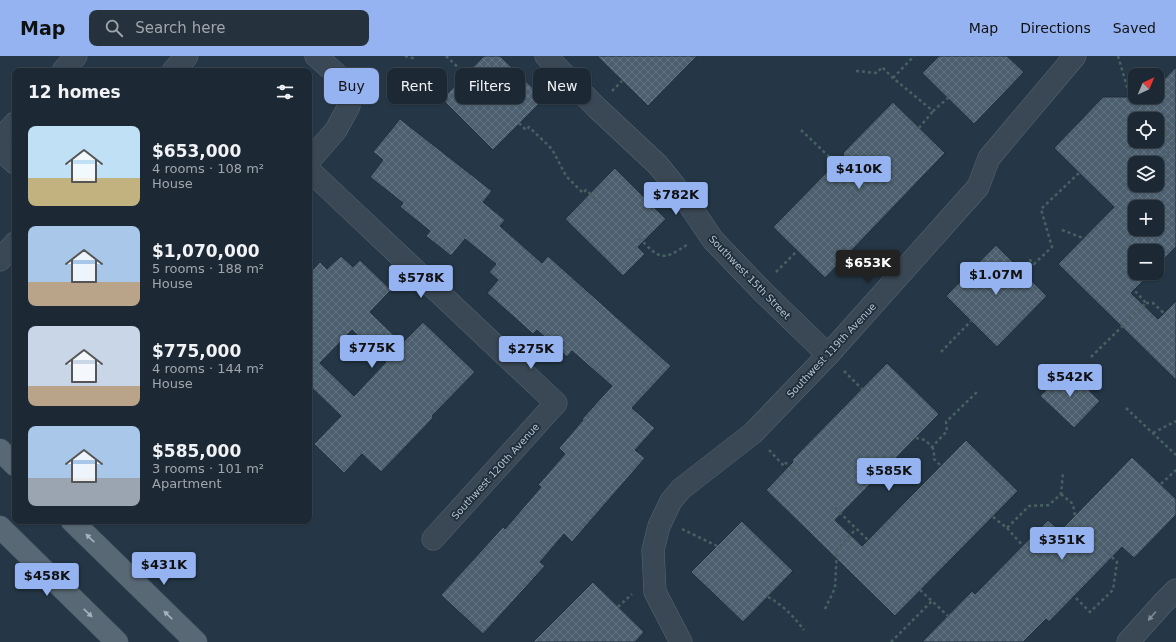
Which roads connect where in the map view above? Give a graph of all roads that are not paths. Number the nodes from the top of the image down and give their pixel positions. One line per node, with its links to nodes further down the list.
1 (76, 56): 6 (street)
2 (187, 56): 7 (street)
3 (316, 56): 11 (street)
4 (546, 56): 16 (street, Southwest 15th Street)
5 (1074, 56): 16 (street, Southwest 119th Avenue)
6 (66, 68)
7 (176, 68)
8 (12, 126): 9 (street)
9 (0, 139)
10 (0, 149): 12 (street)
11 (312, 157)
12 (12, 160)
13 (312, 173): 21 (street, Southwest 120th Avenue)
14 (12, 246): 15 (street)
15 (0, 260)
16 (828, 355): 25 (street, Southwest 119th Avenue)
17 (0, 450): 18 (main road)
18 (12, 462)
19 (75, 524): 24 (main road, one-way to 19)
20 (0, 527): 23 (main road, one-way to 23)
21 (433, 539)
22 (1176, 590): 26 (street, one-way to 26)
23 (117, 642)
24 (196, 642)
25 (681, 642)
26 (1128, 642)

